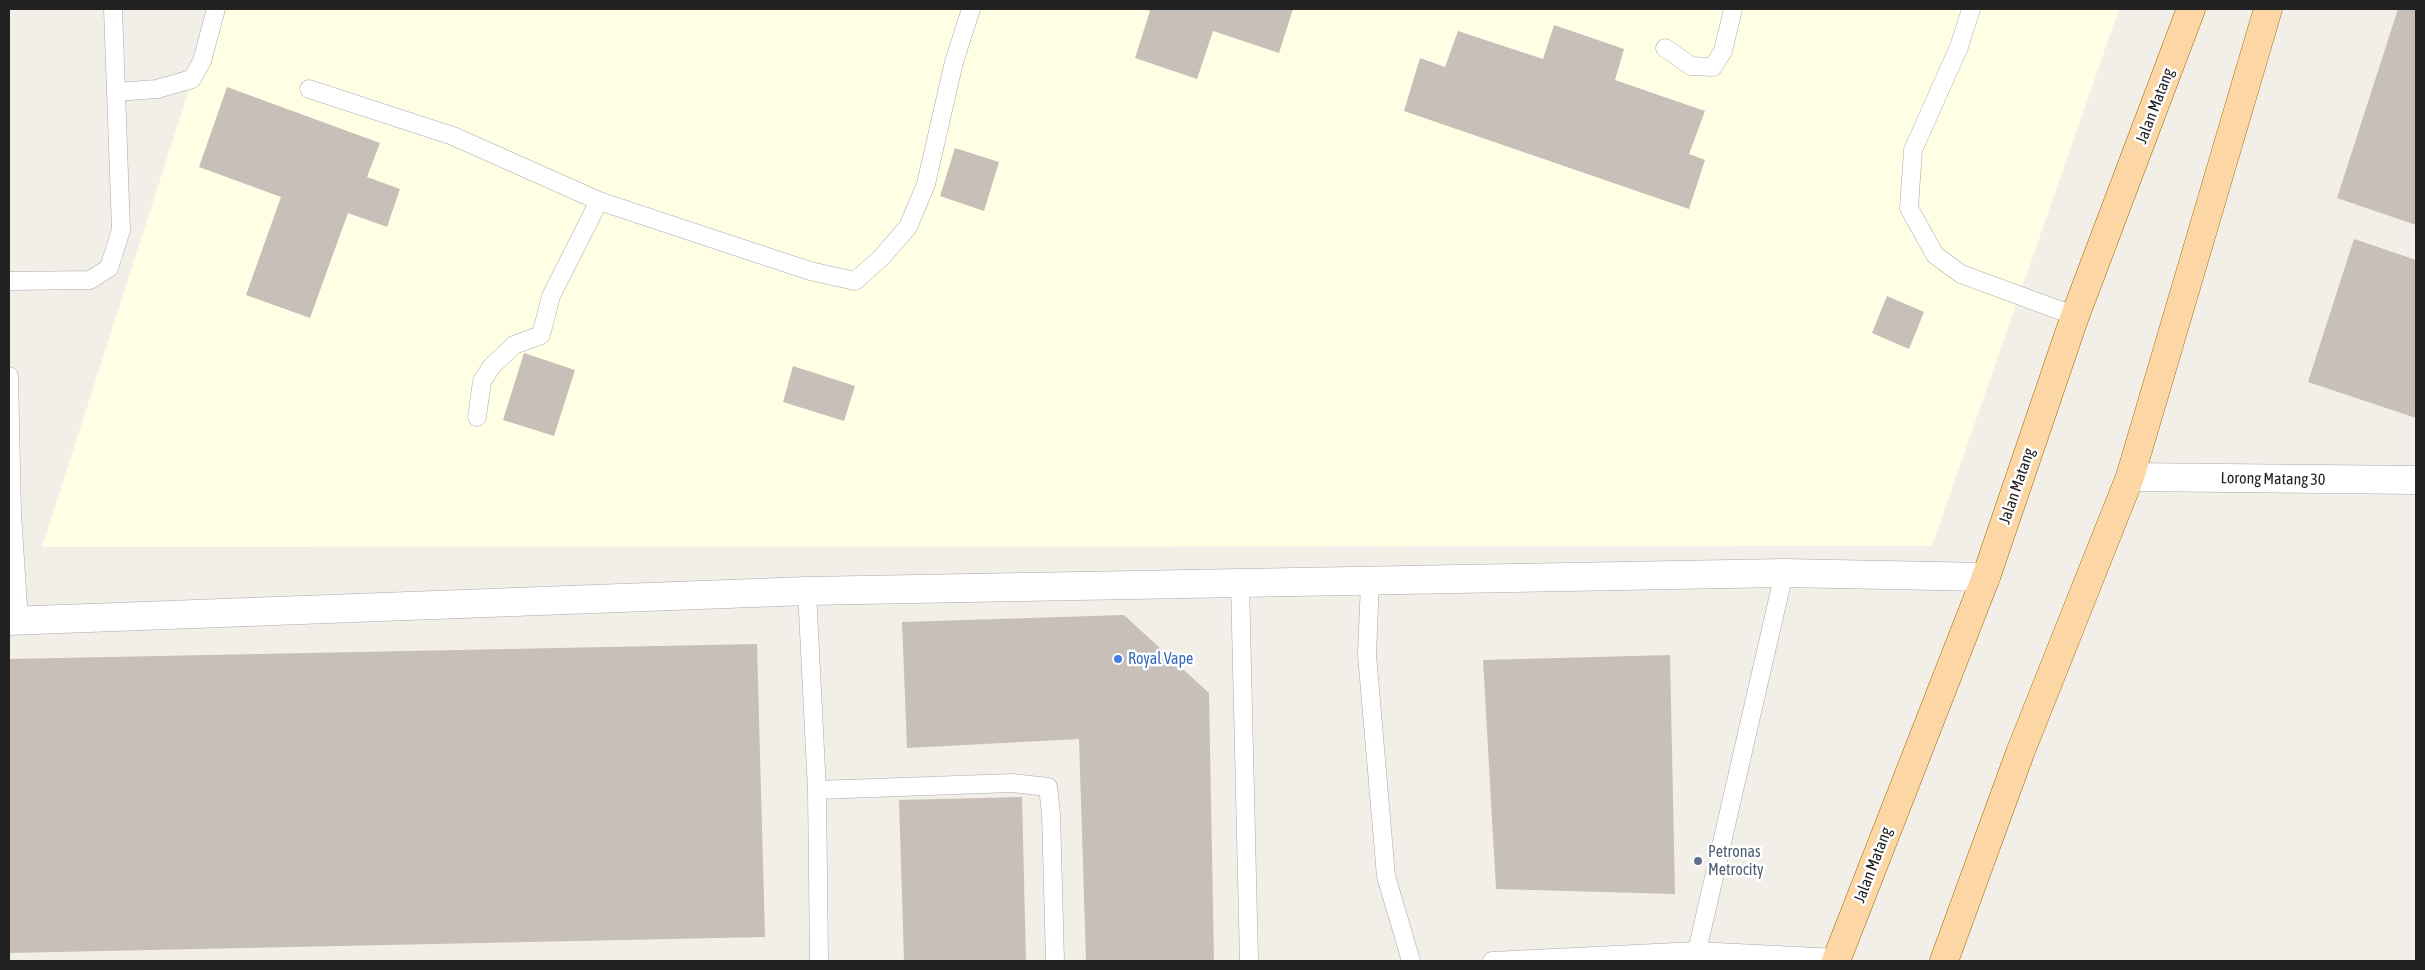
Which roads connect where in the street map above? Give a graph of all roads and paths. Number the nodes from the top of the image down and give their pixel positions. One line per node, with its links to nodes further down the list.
1 (113, 9): 10 (lane)
2 (216, 9): 10 (lane)
3 (971, 9): 11 (lane)
4 (1733, 9): 8 (lane)
5 (1971, 9): 13 (lane)
6 (2191, 9): 13 (main road, Jalan Matang)
7 (2268, 9): 16 (main road)
8 (1665, 48)
9 (308, 89): 11 (lane)
10 (116, 92): 12 (lane)
11 (599, 201): 15 (lane)
12 (9, 281)
13 (2075, 316): 20 (main road, Jalan Matang)
14 (9, 376): 18 (lane)
15 (477, 417)
16 (2130, 477): 17 (street, Lorong Matang 30); 33 (main road)
17 (2416, 480)
18 (10, 513): 24 (lane)
19 (1784, 573): 20 (street); 21 (street); 26 (lane)
20 (1986, 577): 27 (main road, Jalan Matang)
21 (1370, 582): 22 (street); 31 (lane)
22 (1240, 583): 23 (street); 30 (lane)
23 (807, 591): 24 (street); 25 (lane)
24 (14, 621)
25 (817, 790): 28 (lane); 29 (lane)
26 (1697, 951): 27 (lane); 32 (lane)
27 (1836, 960)
28 (819, 961)
29 (1055, 961)
30 (1249, 961)
31 (1411, 961)
32 (1492, 961)
33 (1944, 961)

